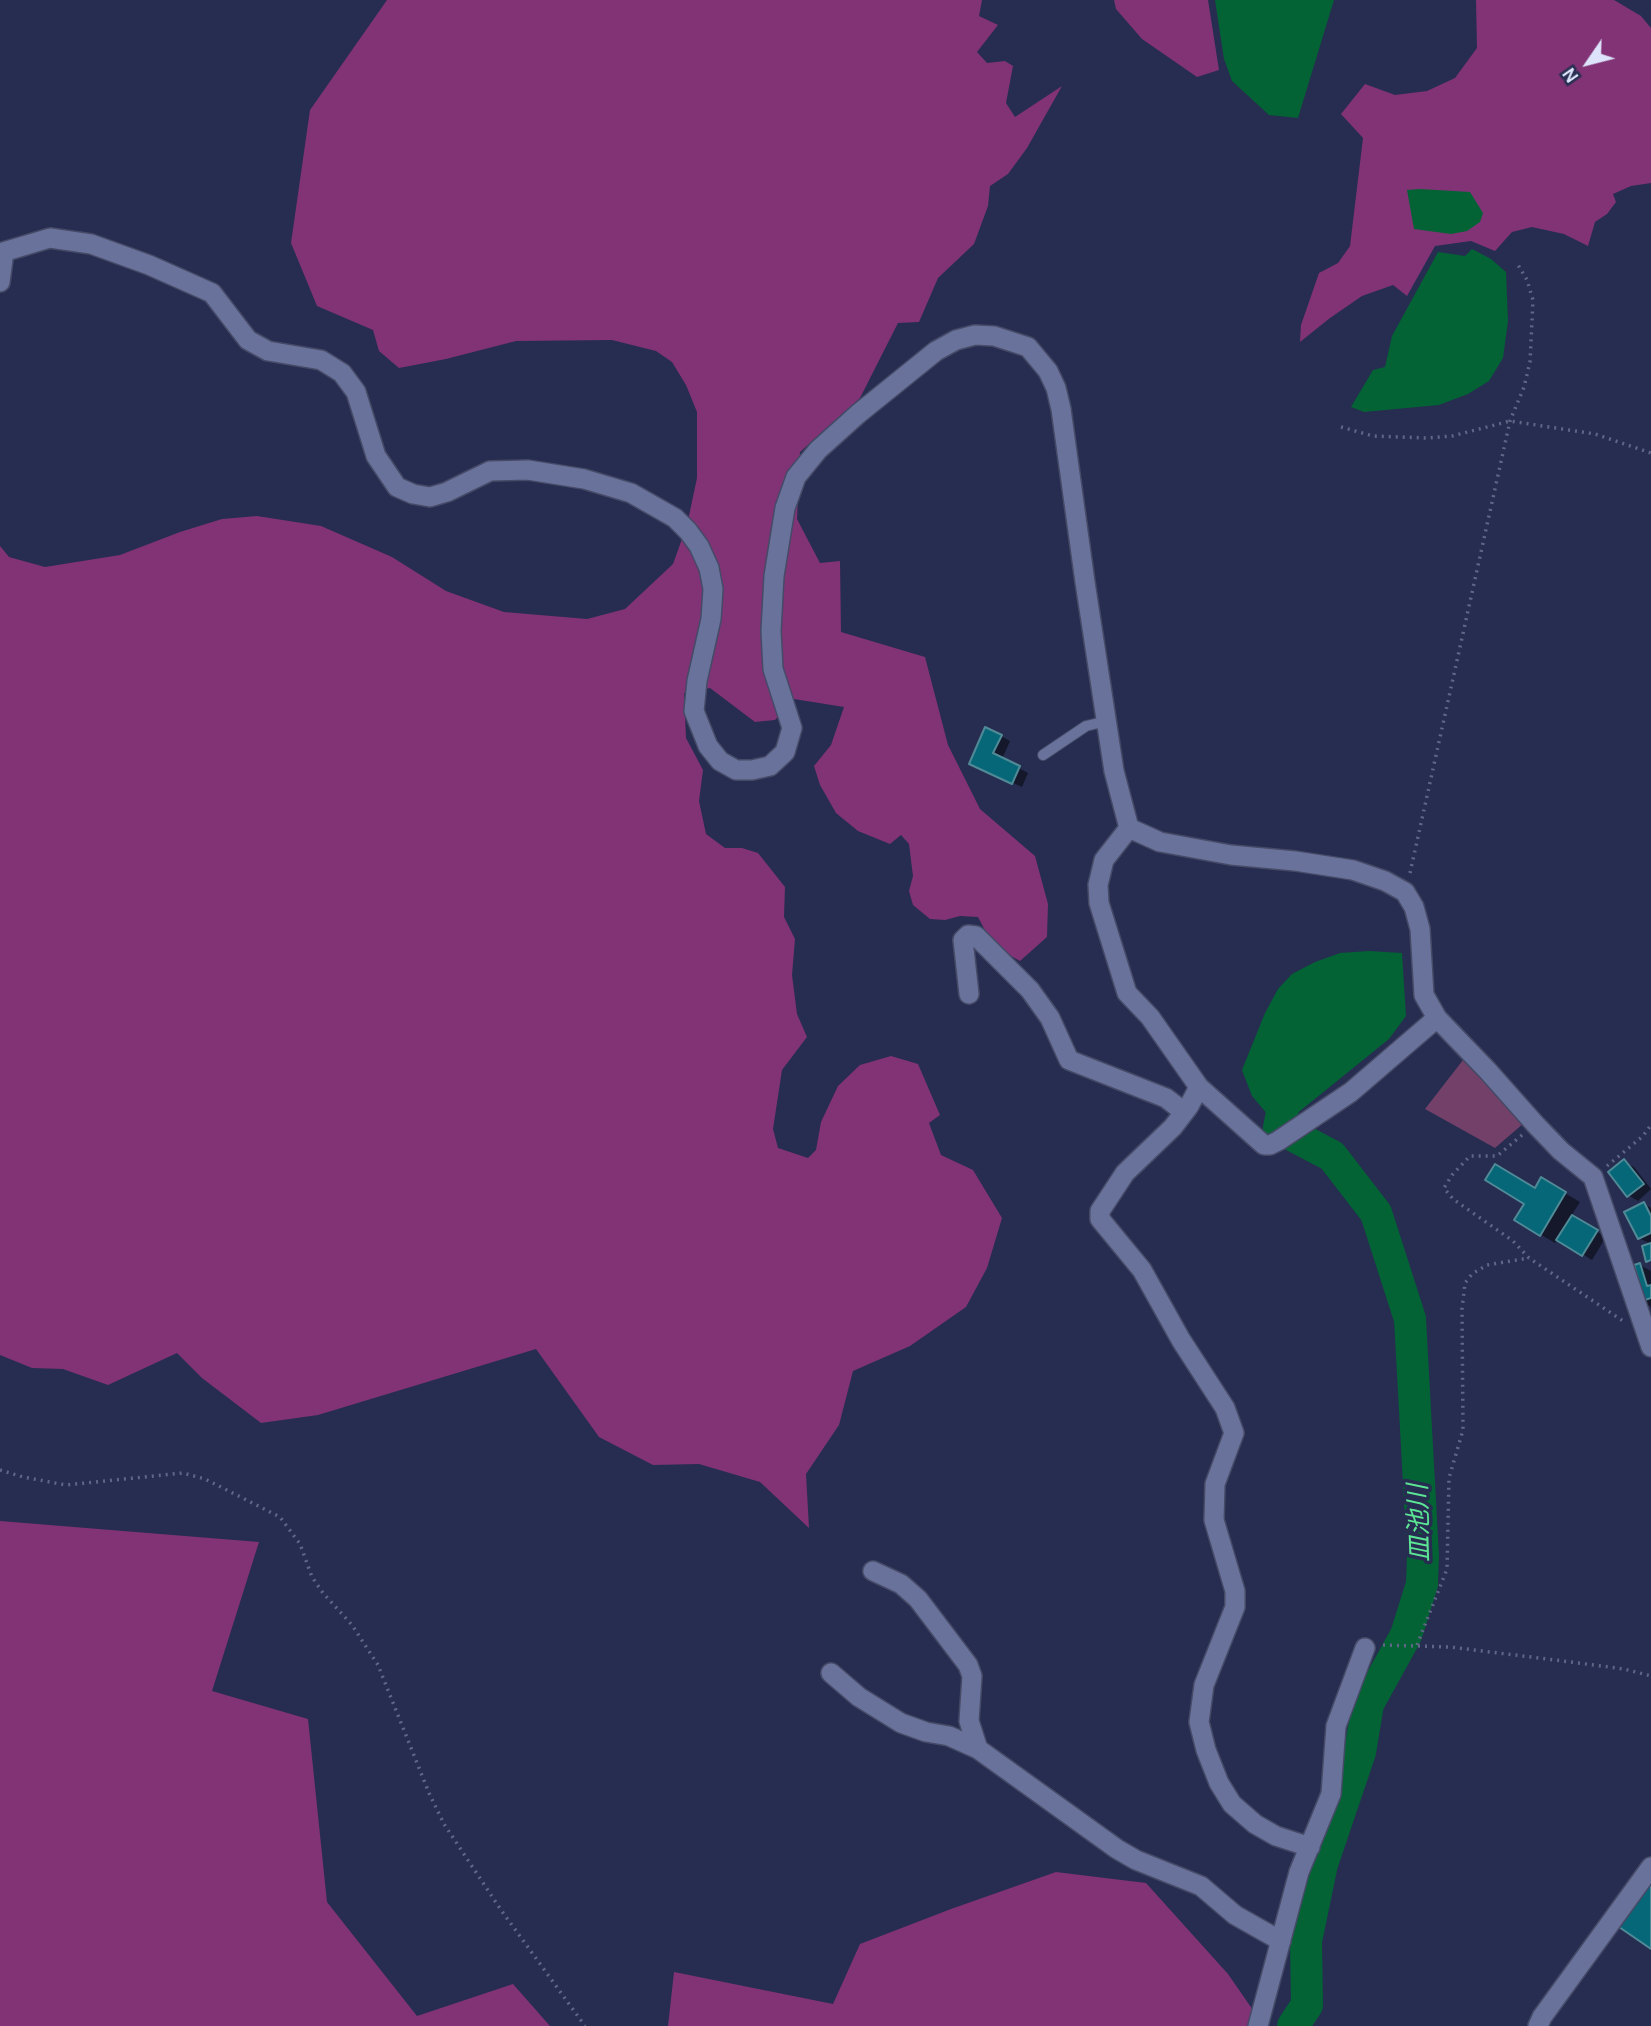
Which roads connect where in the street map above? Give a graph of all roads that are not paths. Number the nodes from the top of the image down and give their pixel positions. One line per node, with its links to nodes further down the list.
1 (2, 253): 2 (street); 3 (street)
2 (0, 282)
3 (1108, 721): 4 (lane); 5 (street)
4 (1043, 754)
5 (1129, 828): 7 (street); 8 (street)
6 (969, 994): 9 (street)
7 (1437, 1018): 8 (street); 10 (street)
8 (1199, 1087): 9 (street)
9 (1184, 1112): 15 (street)
10 (1648, 1341)
11 (873, 1571): 14 (street)
12 (1365, 1648): 15 (street)
13 (831, 1673): 14 (street)
14 (978, 1749): 17 (street)
15 (1310, 1847): 17 (street)
16 (1651, 1867): 19 (street)
17 (1281, 1941): 18 (street)
18 (1258, 2026)
19 (1538, 2026)

